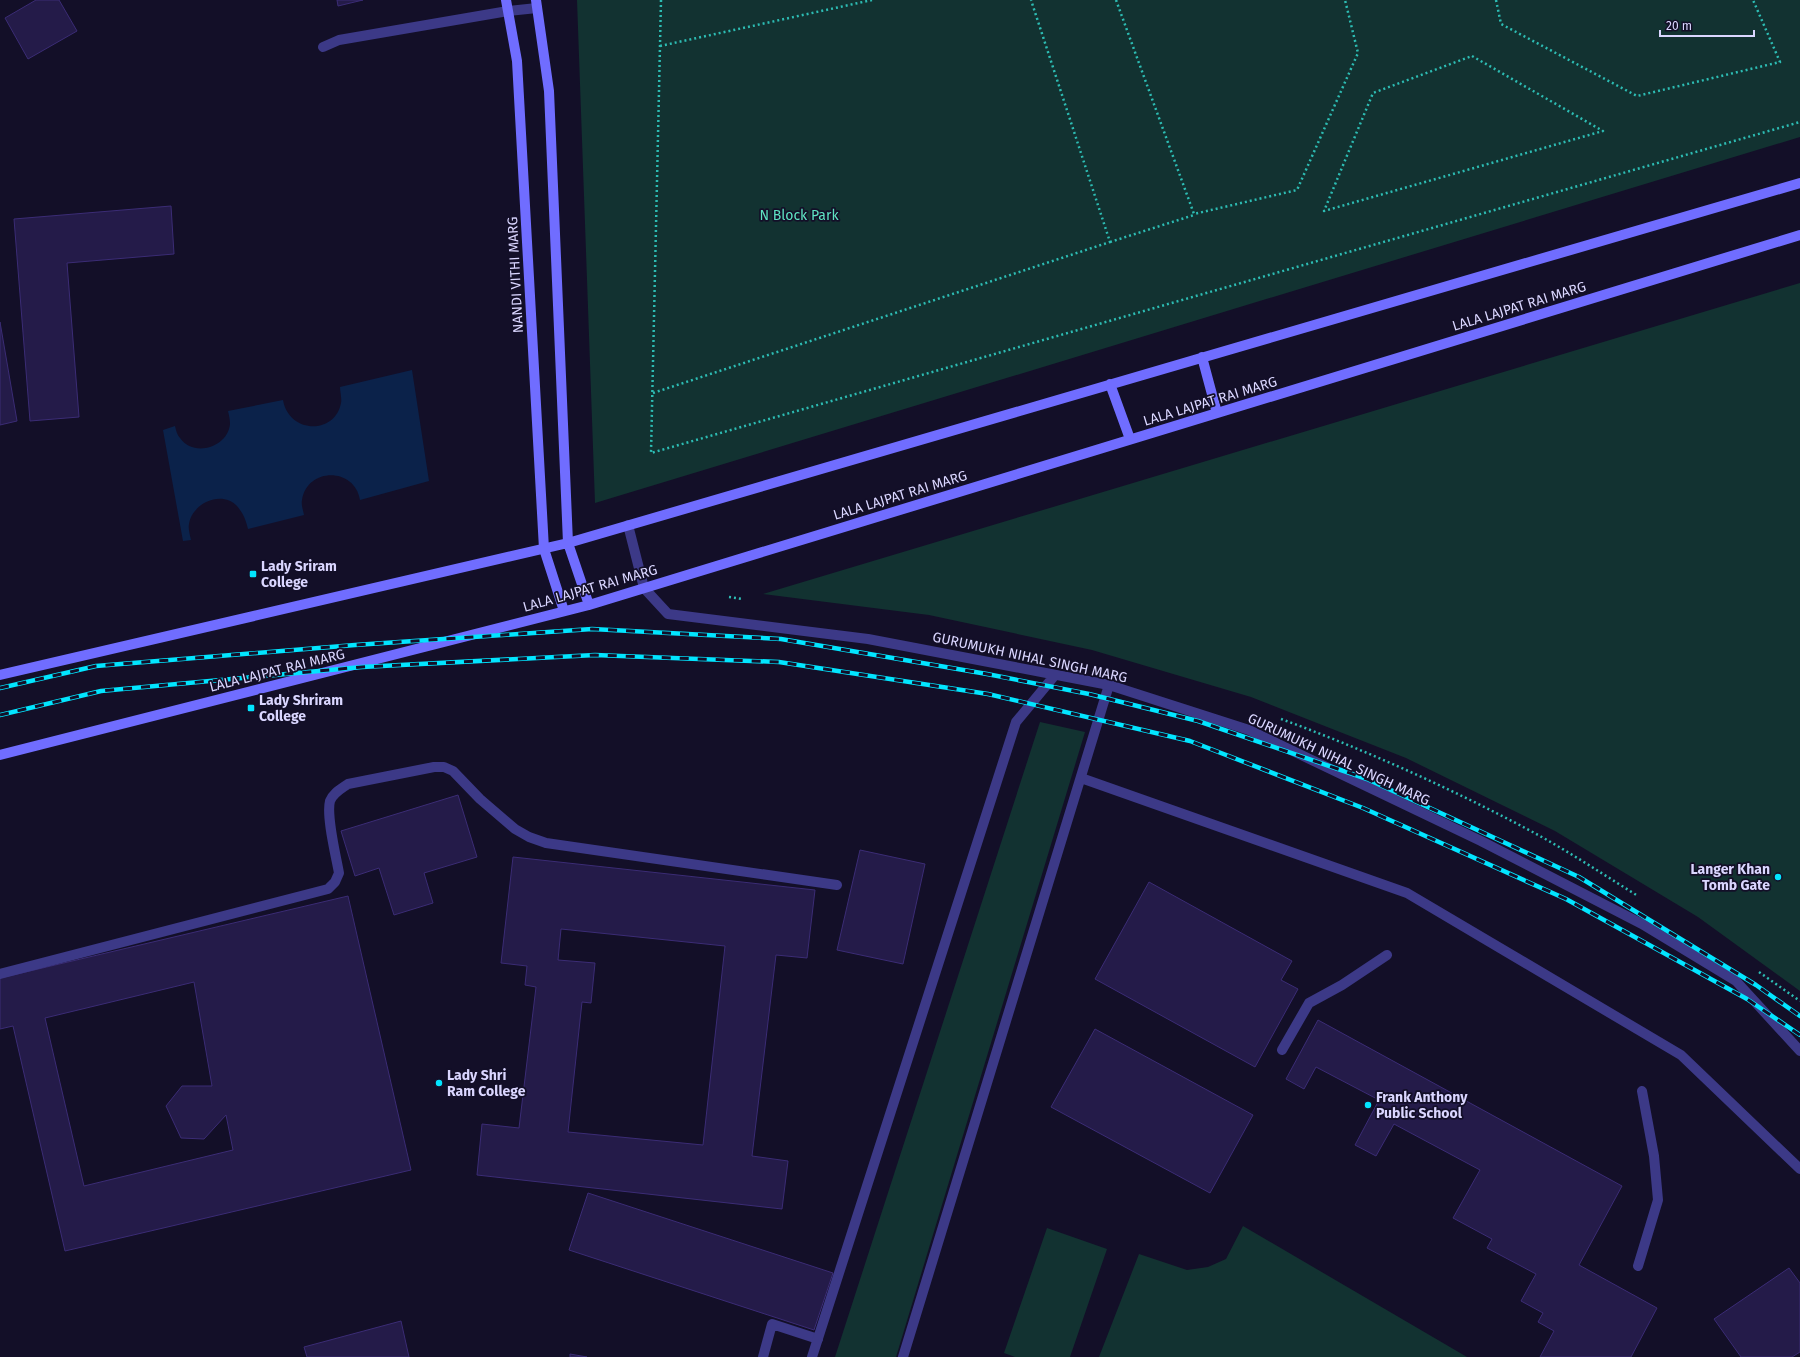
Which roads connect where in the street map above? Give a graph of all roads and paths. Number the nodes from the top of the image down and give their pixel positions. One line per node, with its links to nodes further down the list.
1 (506, 0): 10 (main road, NANDI VITHI MARG)
2 (661, 0): 11 (path)
3 (872, 0): 11 (path)
4 (1031, 0): 18 (path)
5 (1116, 0): 16 (path)
6 (1345, 0): 16 (path)
7 (1496, 0): 8 (path)
8 (1753, 0)
9 (536, 4): 10 (street); 25 (main road)
10 (508, 11): 12 (street); 26 (main road, NANDI VITHI MARG)
11 (660, 46): 21 (path)
12 (323, 47)
13 (1800, 122): 21 (path)
14 (1603, 131): 14 (path)
15 (1800, 183): 19 (main road)
16 (1198, 213): 18 (path)
17 (1800, 235): 22 (main road, LALA LAJPAT RAI MARG)
18 (1110, 242): 21 (path)
19 (1202, 357): 20 (main road); 22 (main road)
20 (1110, 384): 23 (main road); 24 (main road)
21 (653, 393)
22 (1217, 413): 23 (main road, LALA LAJPAT RAI MARG)
23 (1130, 440): 27 (main road, LALA LAJPAT RAI MARG)
24 (628, 525): 25 (main road); 27 (street, GURUMUKH NIHAL SINGH MARG)
25 (568, 543): 26 (main road); 28 (main road)
26 (544, 549): 29 (main road, NANDI VITHI MARG); 30 (main road)
27 (644, 588): 28 (main road, LALA LAJPAT RAI MARG); 31 (street, GURUMUKH NIHAL SINGH MARG)
28 (589, 605): 29 (main road, LALA LAJPAT RAI MARG)
29 (564, 611): 33 (main road, LALA LAJPAT RAI MARG)
30 (0, 675)
31 (1056, 675): 32 (street, GURUMUKH NIHAL SINGH MARG); 43 (street)
32 (1109, 686): 34 (street); 39 (street, GURUMUKH NIHAL SINGH MARG)
33 (0, 755)
34 (1081, 778): 41 (street); 46 (street)
35 (837, 885): 37 (street)
36 (1387, 954): 38 (street)
37 (0, 974)
38 (1282, 1050)
39 (1800, 1050)
40 (1642, 1091): 42 (street)
41 (1800, 1169)
42 (1638, 1266)
43 (818, 1338): 44 (street); 45 (street)
44 (763, 1357)
45 (812, 1357)
46 (903, 1357)

